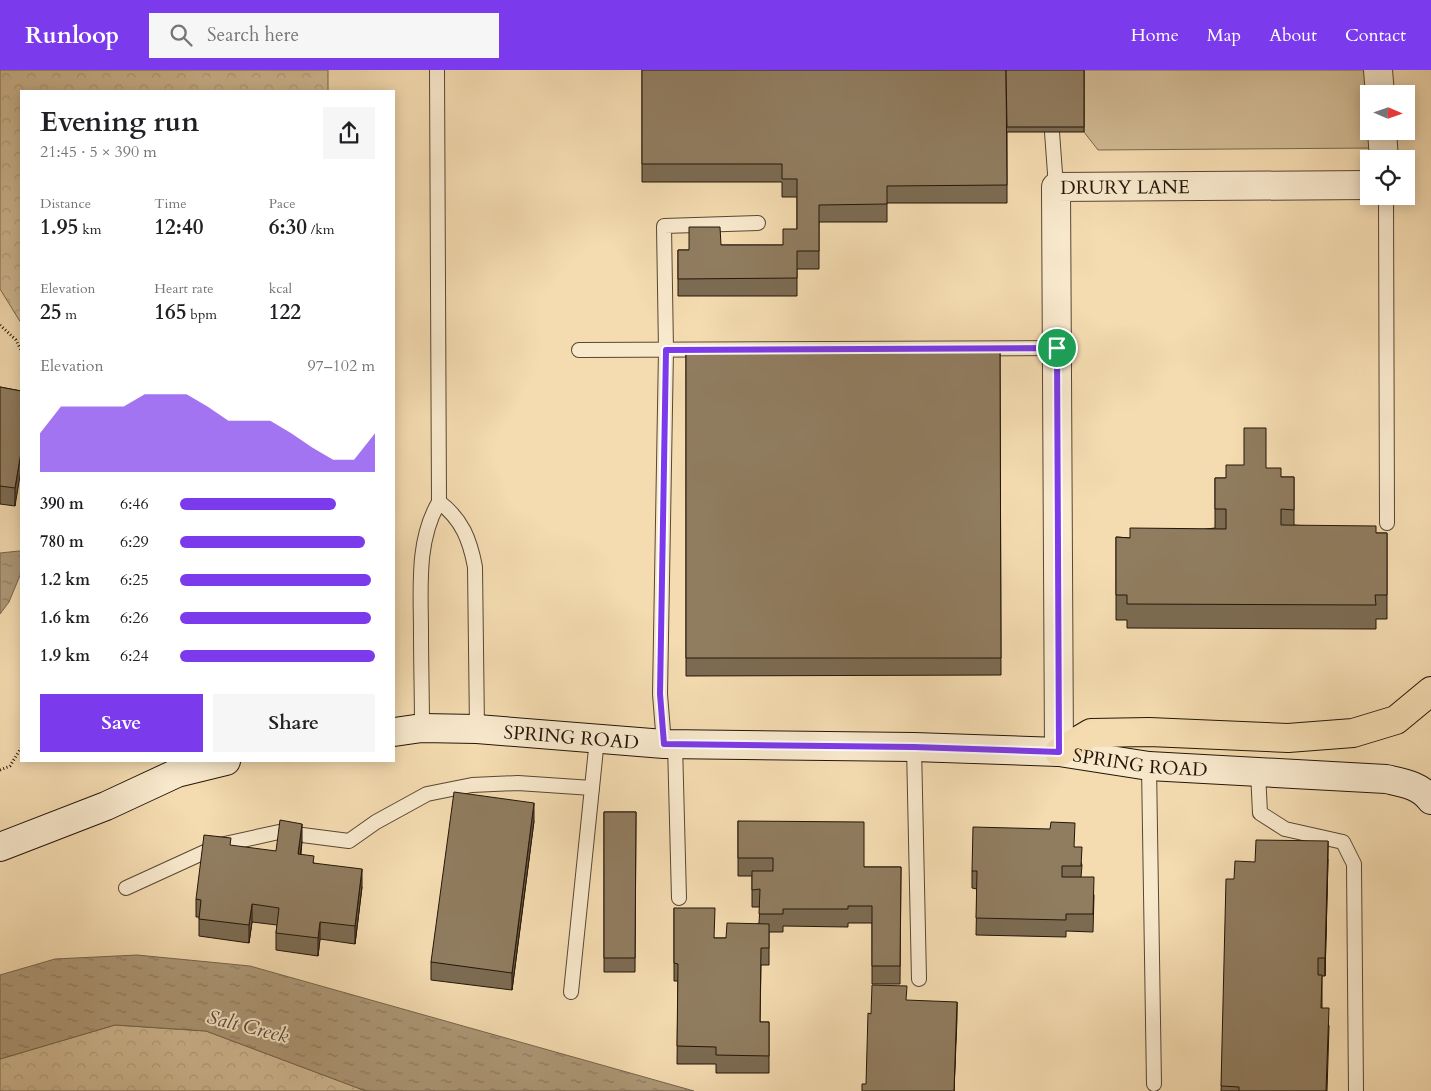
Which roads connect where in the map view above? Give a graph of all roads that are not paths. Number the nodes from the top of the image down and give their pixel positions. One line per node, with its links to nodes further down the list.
1 (437, 70): 12 (lane)
2 (1378, 70): 3 (street)
3 (1379, 85)
4 (1052, 132): 6 (lane)
5 (1360, 185): 6 (street, DRURY LANE)
6 (1056, 187): 9 (street, DRURY LANE)
7 (1386, 205): 13 (lane)
8 (758, 223): 11 (lane)
9 (1057, 348): 11 (lane); 21 (street, DRURY LANE)
10 (579, 350): 11 (lane)
11 (666, 350): 19 (lane)
12 (439, 502): 15 (lane); 16 (lane)
13 (1387, 522)
14 (1431, 691): 21 (highway)
15 (422, 728): 16 (street, SPRING ROAD); 17 (street, SPRING ROAD)
16 (477, 729): 18 (street, SPRING ROAD)
17 (395, 732)
18 (597, 739): 19 (street, SPRING ROAD); 26 (lane)
19 (670, 744): 20 (street, SPRING ROAD); 30 (lane)
20 (914, 747): 21 (street, SPRING ROAD); 31 (lane)
21 (1059, 752): 23 (street, SPRING ROAD)
22 (218, 762): 24 (street)
23 (1149, 766): 25 (street, SPRING ROAD); 33 (lane)
24 (175, 767): 28 (street)
25 (1258, 772): 27 (street, SPRING ROAD); 34 (lane)
26 (592, 788): 29 (lane); 32 (lane)
27 (1431, 800)
28 (0, 846)
29 (126, 888)
30 (679, 898)
31 (919, 979)
32 (571, 992)
33 (1154, 1084)
34 (1356, 1091)

